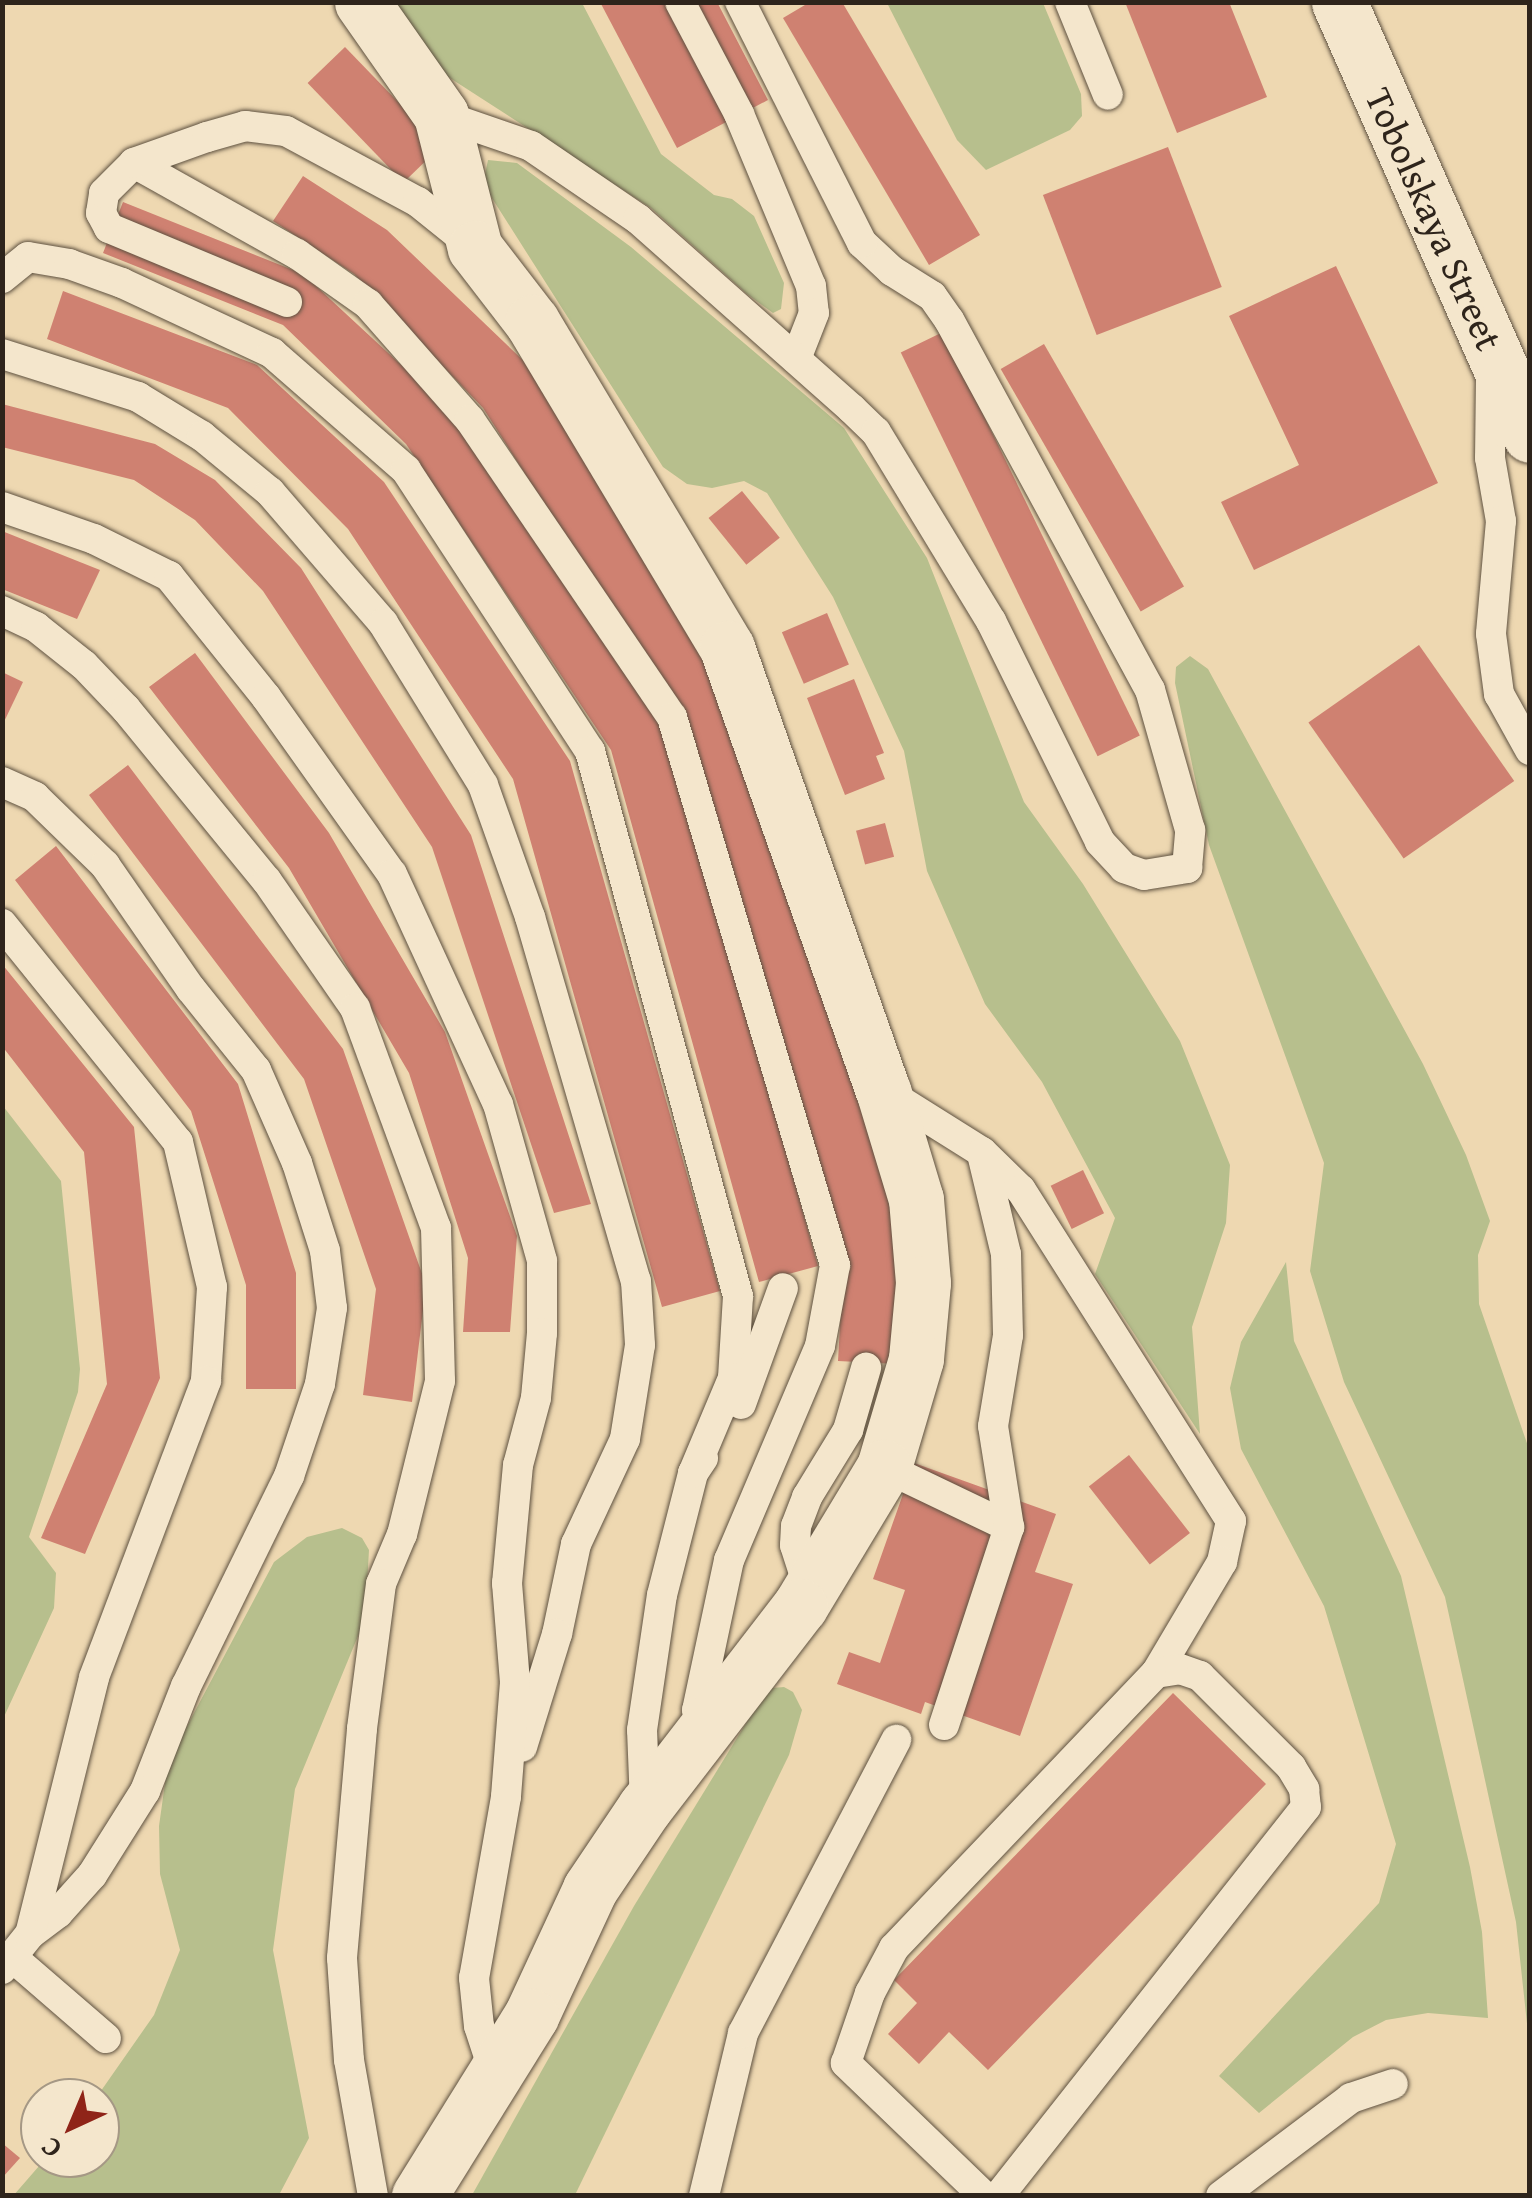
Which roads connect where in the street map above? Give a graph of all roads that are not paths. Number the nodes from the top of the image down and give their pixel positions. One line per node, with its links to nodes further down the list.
1 (362, 2): 7 (street)
2 (680, 2): 13 (lane)
3 (740, 2): 13 (lane)
4 (1070, 2): 6 (lane)
5 (1339, 2): 14 (street, Tobolskaya Street)
6 (1108, 95)
7 (441, 115): 9 (street); 13 (lane)
8 (134, 163): 9 (lane); 11 (lane); 30 (lane)
9 (475, 248): 20 (street)
10 (2, 278): 25 (lane)
11 (288, 302)
12 (2, 354): 32 (lane)
13 (796, 359)
14 (1515, 390): 17 (lane)
15 (2, 507): 32 (lane)
16 (2, 611): 38 (lane)
17 (1530, 750)
18 (2, 782): 34 (lane)
19 (2, 924): 34 (lane)
20 (884, 1090): 21 (lane); 24 (street)
21 (982, 1152): 26 (lane); 28 (lane)
22 (782, 1288): 25 (lane)
23 (866, 1368): 27 (lane)
24 (884, 1467): 26 (lane); 27 (street)
25 (693, 1472): 33 (lane)
26 (1009, 1526): 29 (lane)
27 (800, 1606): 30 (street)
28 (1156, 1673): 41 (lane); 42 (lane)
29 (944, 1725)
30 (704, 1729): 33 (street)
31 (896, 1740): 40 (lane)
32 (506, 1797): 36 (lane)
33 (645, 1807): 36 (street)
34 (15, 1953): 35 (lane)
35 (106, 2038)
36 (496, 2075): 39 (street)
37 (1392, 2084): 43 (lane)
38 (373, 2196)
39 (418, 2196)
40 (704, 2196)
41 (984, 2196)
42 (999, 2196)
43 (1221, 2196)

